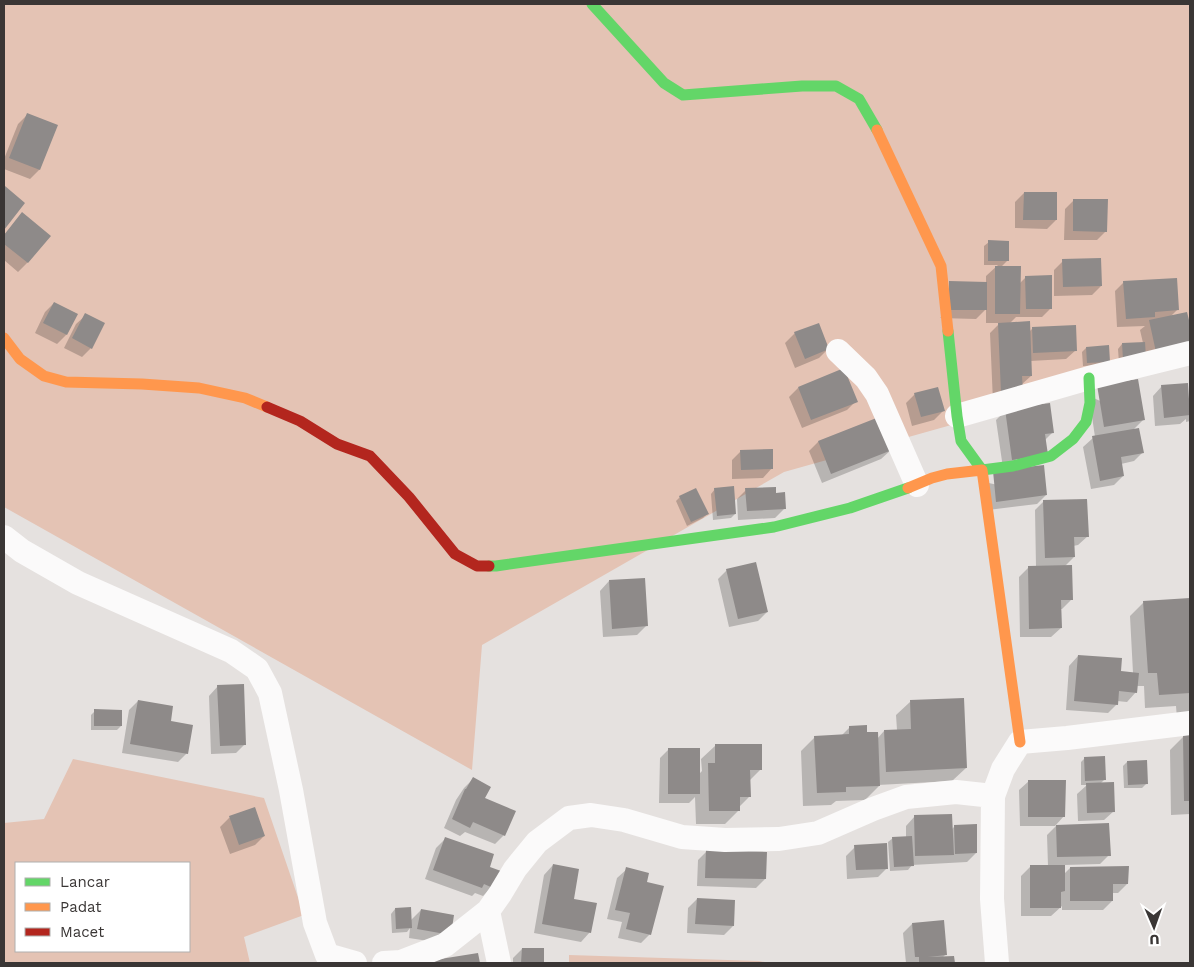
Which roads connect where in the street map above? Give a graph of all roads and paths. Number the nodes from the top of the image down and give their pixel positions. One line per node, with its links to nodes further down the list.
1 (592, 4): 6 (street)
2 (4, 338): 8 (street)
3 (838, 351): 8 (street)
4 (1190, 353): 5 (street)
5 (1089, 378): 6 (street); 7 (street)
6 (957, 416): 7 (street)
7 (982, 470): 8 (street); 11 (street)
8 (917, 485)
9 (4, 537): 14 (street)
10 (1190, 723): 11 (street)
11 (1020, 742): 12 (street)
12 (992, 796): 13 (street); 17 (street)
13 (488, 911): 15 (street); 16 (street)
14 (355, 963)
15 (384, 963)
16 (499, 963)
17 (997, 963)

